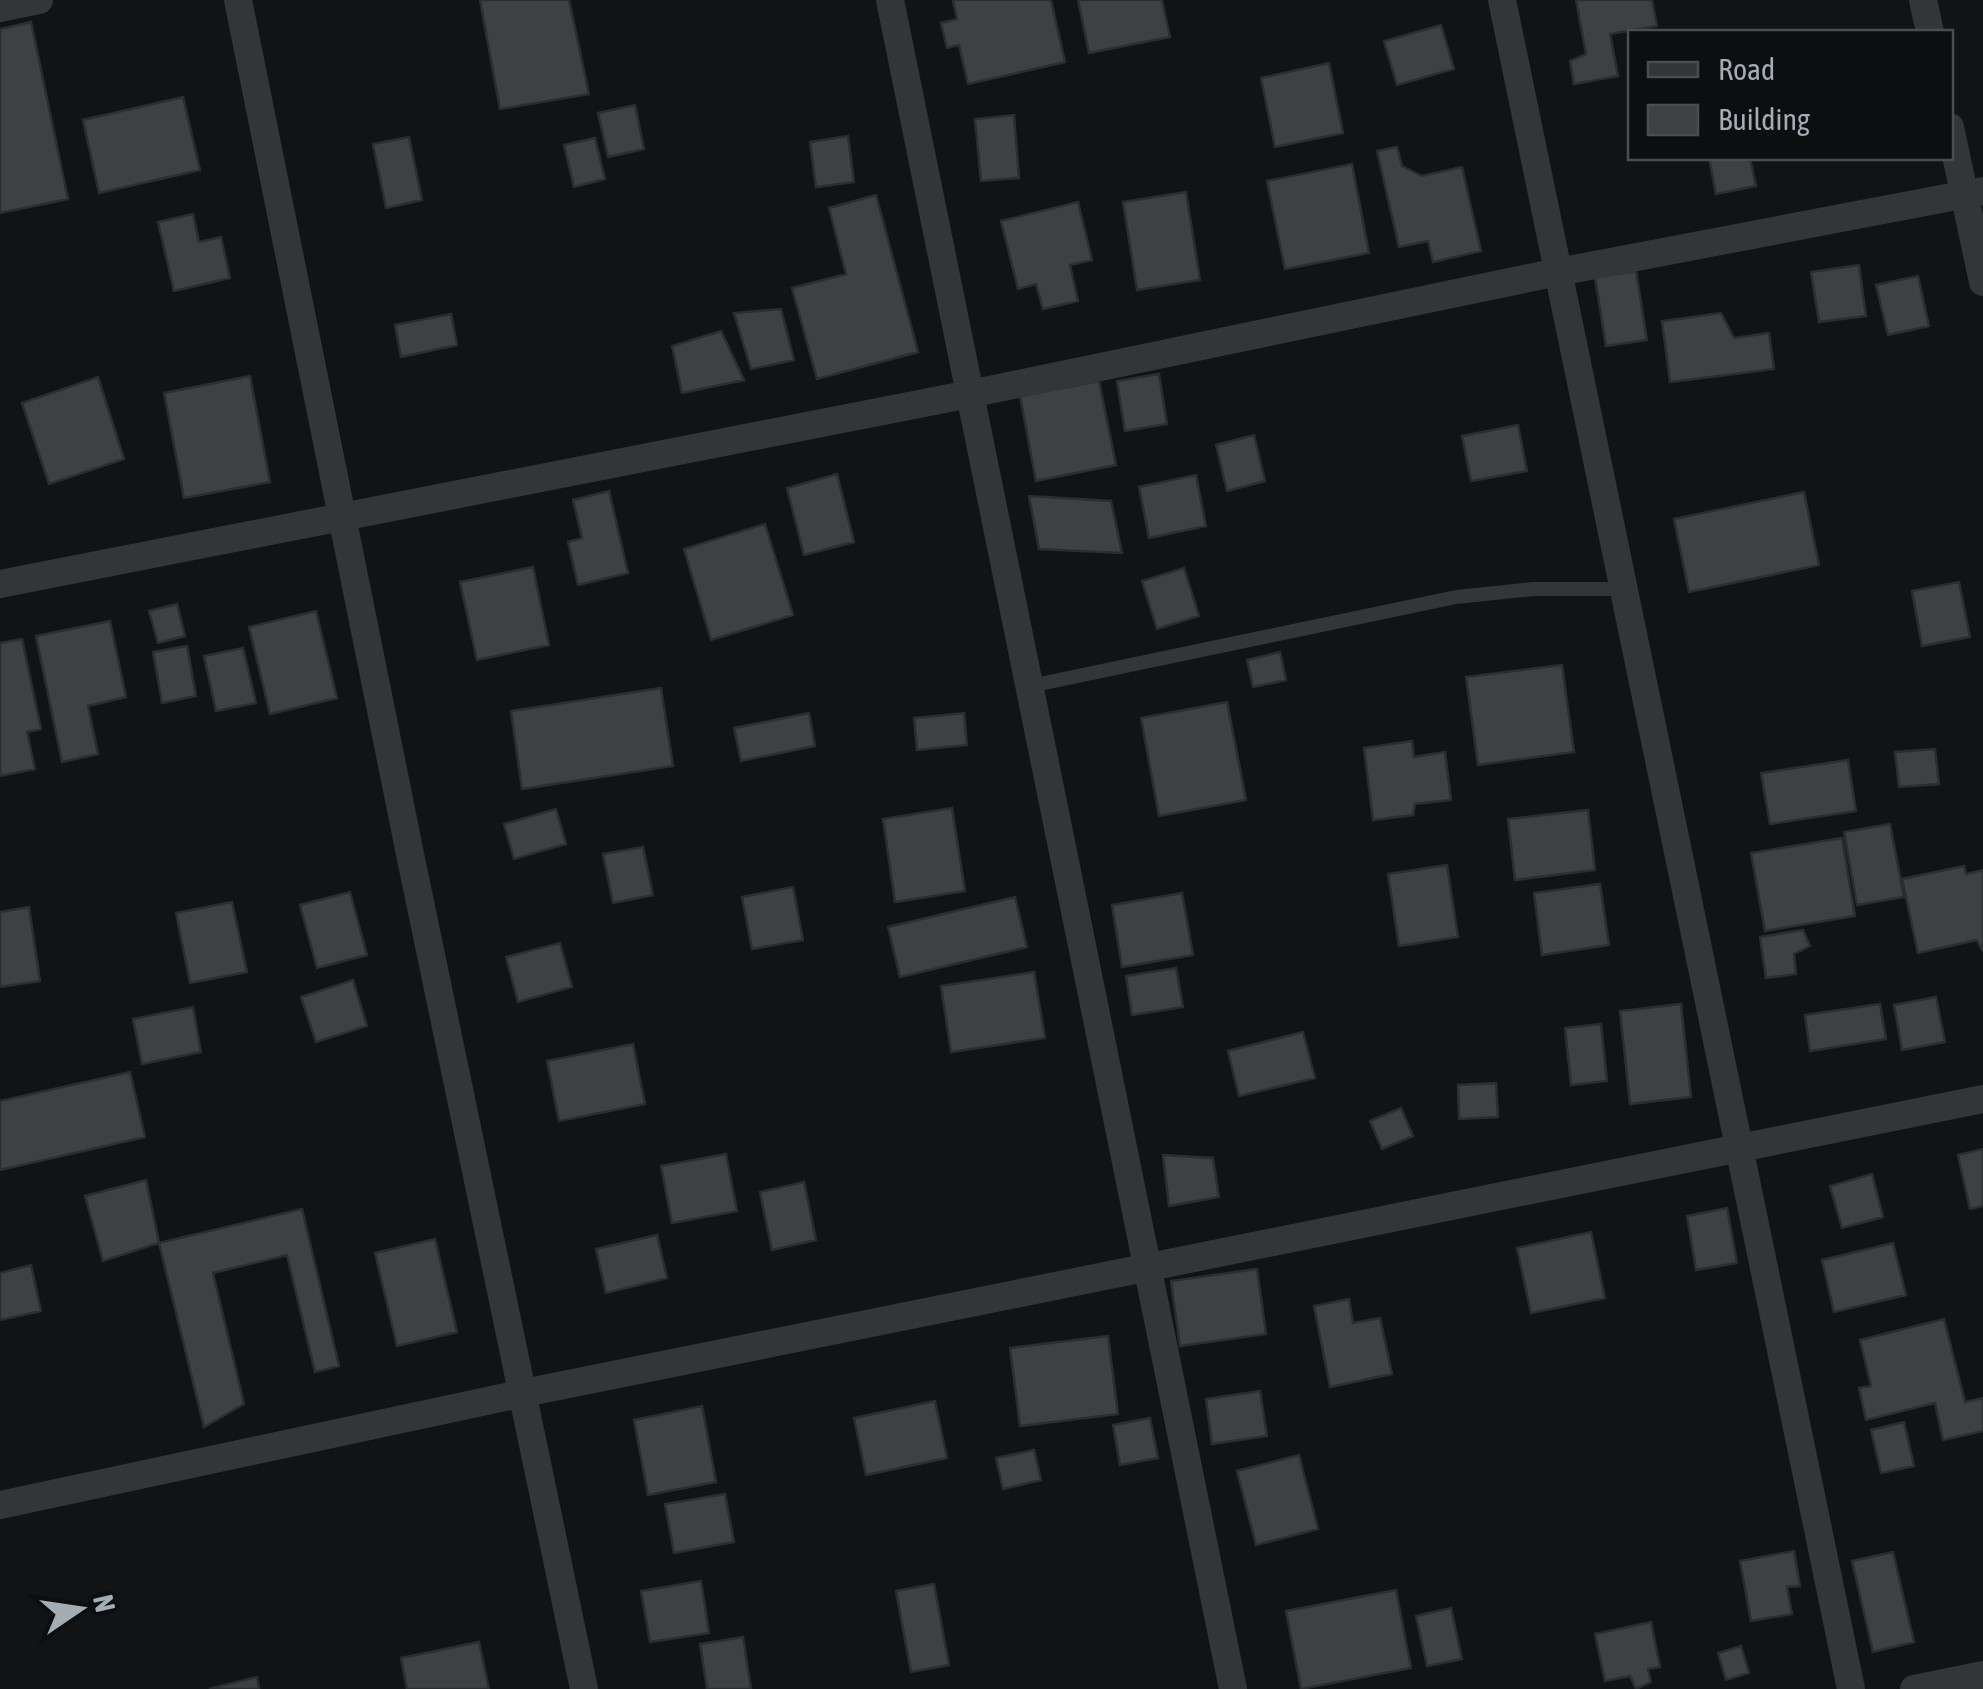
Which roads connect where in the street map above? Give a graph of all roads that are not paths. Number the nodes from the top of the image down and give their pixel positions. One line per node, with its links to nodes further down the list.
1 (38, 0): 6 (street)
2 (238, 0): 13 (street)
3 (890, 0): 12 (street)
4 (1502, 0): 10 (street)
5 (1923, 0): 7 (street)
6 (0, 8)
7 (1930, 30)
8 (1953, 135): 9 (street)
9 (1974, 192): 10 (street); 11 (street)
10 (1558, 272): 12 (street); 15 (street)
11 (1983, 282)
12 (970, 394): 13 (street); 16 (street)
13 (344, 517): 14 (street); 20 (street)
14 (0, 584)
15 (1624, 589): 16 (lane); 18 (street)
16 (1030, 686): 19 (street)
17 (1983, 1099): 18 (street)
18 (1740, 1149): 19 (street); 25 (street)
19 (1148, 1269): 20 (street); 24 (street)
20 (524, 1394): 21 (street); 23 (street)
21 (0, 1505)
22 (1983, 1675): 26 (street)
23 (584, 1689)
24 (1233, 1689)
25 (1852, 1689)
26 (1914, 1689)

